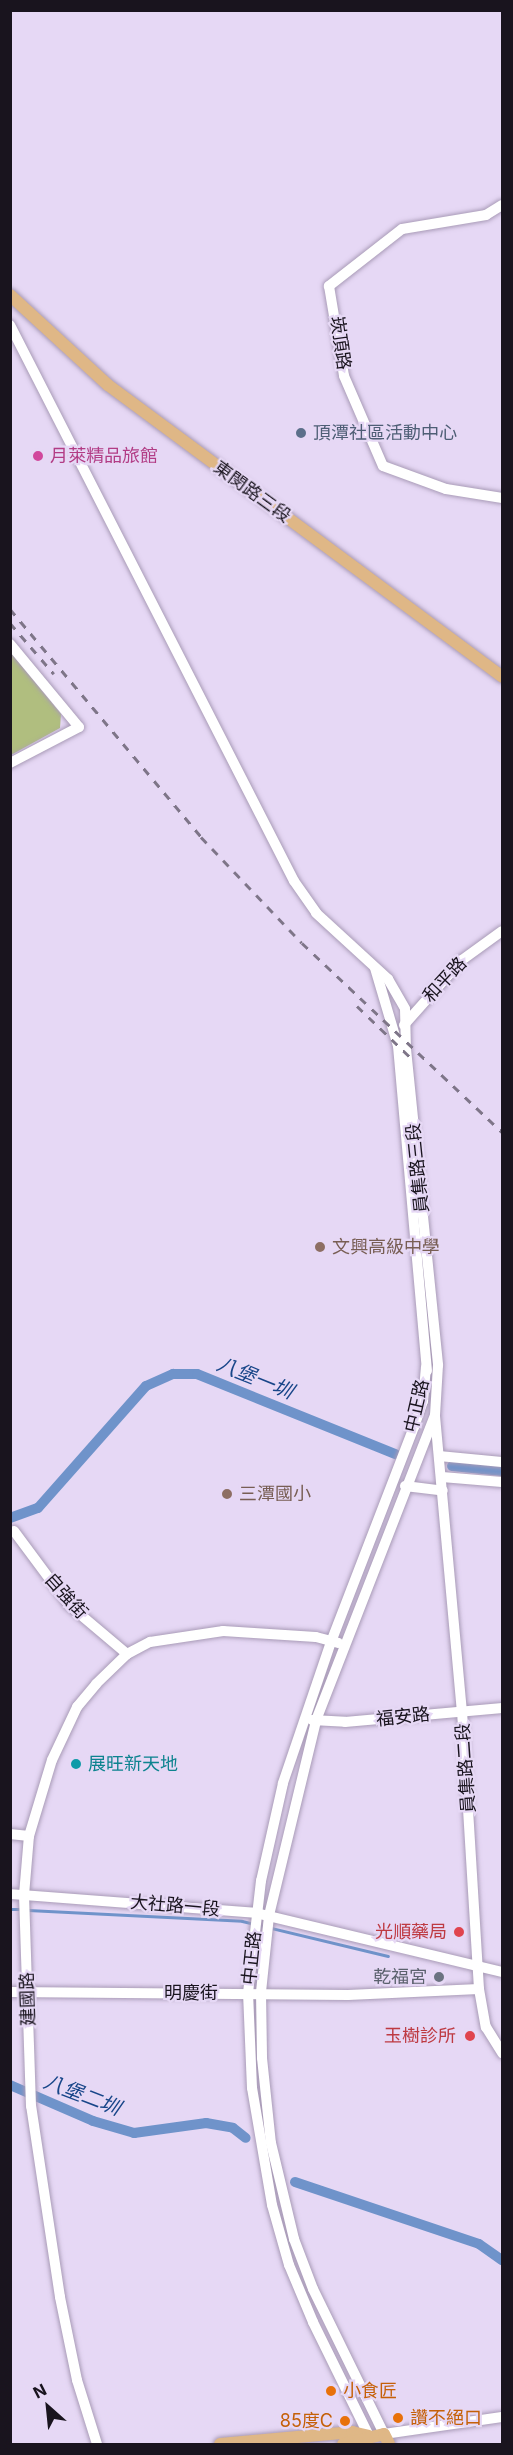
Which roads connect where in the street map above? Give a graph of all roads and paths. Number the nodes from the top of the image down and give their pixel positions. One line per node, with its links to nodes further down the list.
1 (502, 205): 4 (street, 崁頂路)
2 (10, 296): 6 (main road, 東閔路三段)
3 (10, 325): 9 (street, 員集路三段)
4 (502, 498)
5 (10, 644): 7 (street)
6 (502, 677)
7 (10, 764)
8 (502, 931): 10 (street, 和平路)
9 (375, 968): 10 (street, 員集路三段); 11 (street, 員集路三段)
10 (406, 1023): 11 (street, 和平路); 13 (street, 員集路三段)
11 (397, 1043): 12 (street, 員集路三段)
12 (426, 1367): 13 (street); 21 (street, 中正路)
13 (435, 1415): 14 (street); 18 (street, 中正路)
14 (439, 1456): 15 (street); 16 (street, 員集路二段)
15 (502, 1462)
16 (442, 1477): 17 (street); 19 (street, 員集路二段)
17 (502, 1482)
18 (405, 1486): 19 (street); 22 (street, 中正路)
19 (443, 1491): 25 (street, 員集路二段)
20 (14, 1531): 23 (street, 自強街)
21 (331, 1642): 22 (street, 建國路); 23 (street, 建國路); 26 (street, 中正路)
22 (344, 1644): 27 (street, 中正路)
23 (127, 1654): 29 (street, 建國路)
24 (502, 1708): 25 (street, 福安路)
25 (462, 1711): 27 (street, 福安路); 34 (street, 員集路二段)
26 (304, 1717): 27 (street, 福安路); 32 (street, 中正路)
27 (316, 1721): 33 (street, 中正路)
28 (10, 1834): 29 (street)
29 (30, 1836): 31 (street, 建國路)
30 (10, 1894): 31 (street, 大社路一段)
31 (24, 1894): 32 (street, 大社路一段); 38 (street, 建國路)
32 (256, 1913): 33 (street, 大社路一段); 40 (street, 中正路)
33 (268, 1916): 34 (street, 大社路一段); 39 (street, 中正路)
34 (477, 1967): 35 (street, 大社路一段); 36 (street, 員集路二段)
35 (502, 1972)
36 (479, 1989): 39 (street, 明慶街); 41 (street, 員集路二段)
37 (10, 1992): 38 (street, 明慶街)
38 (28, 1992): 40 (street, 明慶街); 47 (street, 建國路)
39 (261, 1992): 40 (street, 明慶街); 42 (street, 中正路)
40 (248, 1993): 43 (street, 中正路)
41 (502, 2054)
42 (274, 2158): 43 (street); 45 (street, 中正路)
43 (262, 2160): 46 (street, 中正路)
44 (502, 2417): 45 (street)
45 (387, 2439): 46 (main road)
46 (371, 2440): 48 (main road); 49 (main road)
47 (97, 2445)
48 (220, 2445)
49 (343, 2445)

